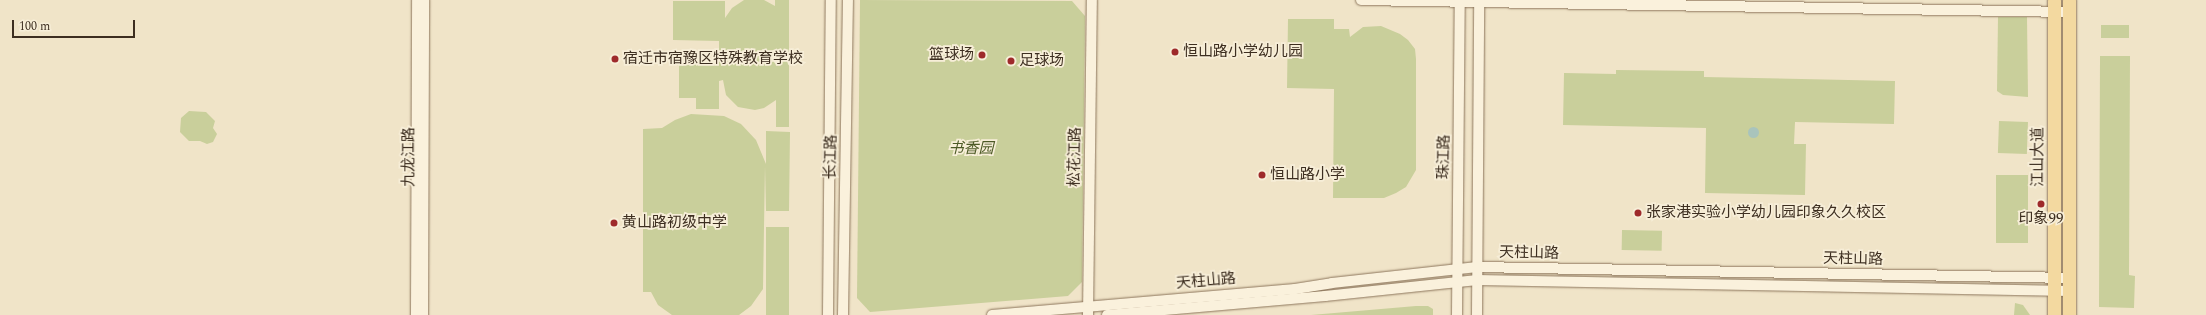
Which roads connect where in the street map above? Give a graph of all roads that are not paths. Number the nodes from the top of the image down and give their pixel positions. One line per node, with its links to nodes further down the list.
1 (417, 0): 23 (street, 九龙江路)
2 (424, 0): 24 (street, 九龙江路)
3 (831, 0): 25 (street, 长江路)
4 (848, 0): 26 (street, 长江路)
5 (1092, 0): 22 (street, 松花江路)
6 (1097, 0): 22 (street, 松花江路)
7 (1361, 0): 9 (street)
8 (1704, 0): 11 (street)
9 (1460, 1): 10 (street); 14 (street, 珠江路)
10 (1479, 1): 11 (street); 15 (street)
11 (1817, 3): 12 (street)
12 (2054, 6): 13 (street); 20 (main road, 江山大道)
13 (2069, 6): 21 (main road, 江山大道)
14 (1459, 102): 15 (street); 17 (street, 珠江路)
15 (1478, 102): 16 (street)
16 (1477, 267): 17 (street, 天柱山路); 18 (street); 20 (street, 天柱山路)
17 (1458, 269): 19 (street, 珠江路); 22 (street, 天柱山路)
18 (1477, 280): 19 (street, 天柱山路); 20 (street, 天柱山路); 30 (street)
19 (1458, 284): 28 (street, 天柱山路); 29 (street, 珠江路)
20 (2054, 284): 21 (street, 天柱山路); 31 (main road, 江山大道)
21 (2069, 284): 32 (main road, 江山大道)
22 (1091, 311): 27 (street, 天柱山路)
23 (416, 315)
24 (423, 315)
25 (828, 315)
26 (843, 315)
27 (992, 315)
28 (1107, 315)
29 (1457, 315)
30 (1477, 315)
31 (2054, 315)
32 (2069, 315)

